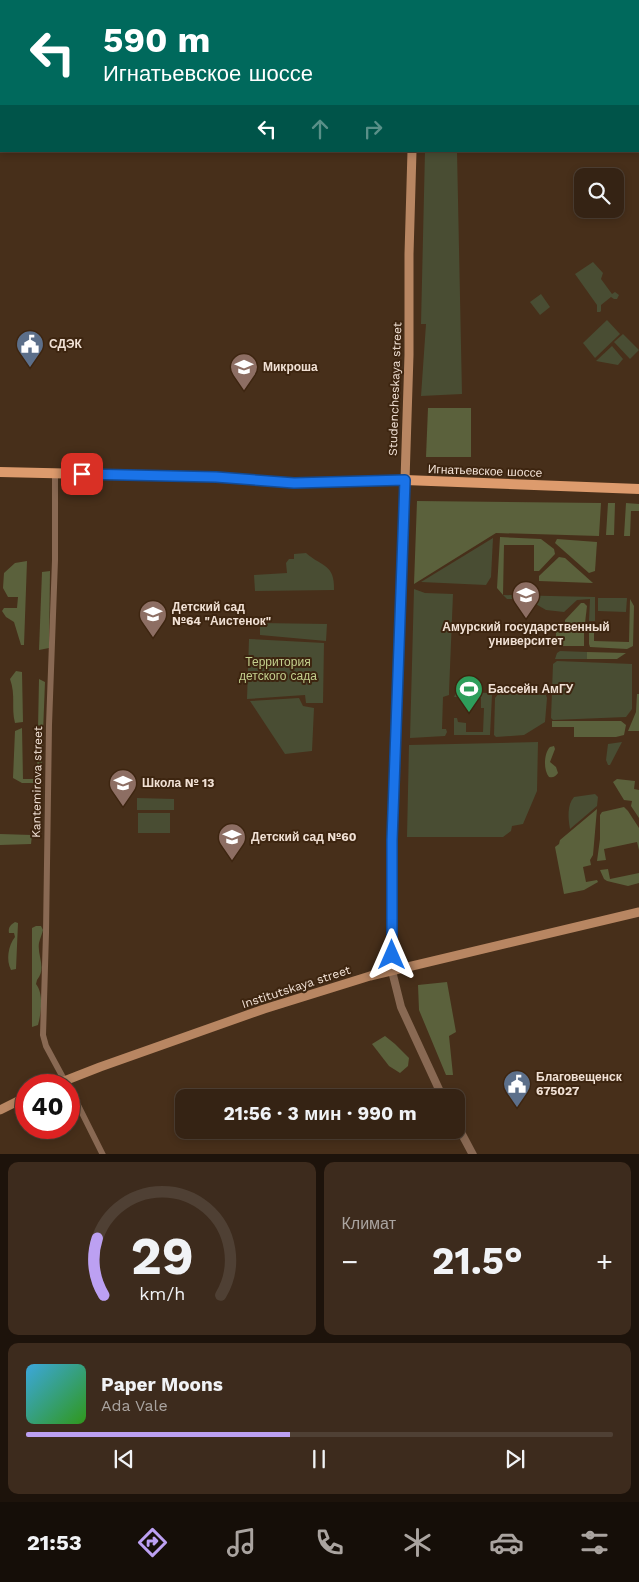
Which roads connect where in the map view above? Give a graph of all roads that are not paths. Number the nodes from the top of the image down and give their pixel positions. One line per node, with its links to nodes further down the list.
1 (412, 152): 4 (main road, Studencheskaya street)
2 (0, 472): 3 (main road, Игнатьевское шоссе)
3 (55, 474): 4 (main road, Игнатьевское шоссе); 8 (street, Kantemirova street)
4 (405, 480): 5 (main road, Игнатьевское шоссе); 7 (street, Studencheskaya street)
5 (639, 489)
6 (639, 912): 7 (main road, Institutskaya street)
7 (392, 971): 9 (main road, Institutskaya street); 10 (street, Studencheskaya street)
8 (61, 1074)
9 (80, 1079)
10 (439, 1089)
11 (15, 1102): 12 (main road)
12 (0, 1110)
13 (80, 1110): 15 (street, Kantemirova street)
14 (464, 1139): 16 (street)
15 (103, 1154)
16 (472, 1154)

